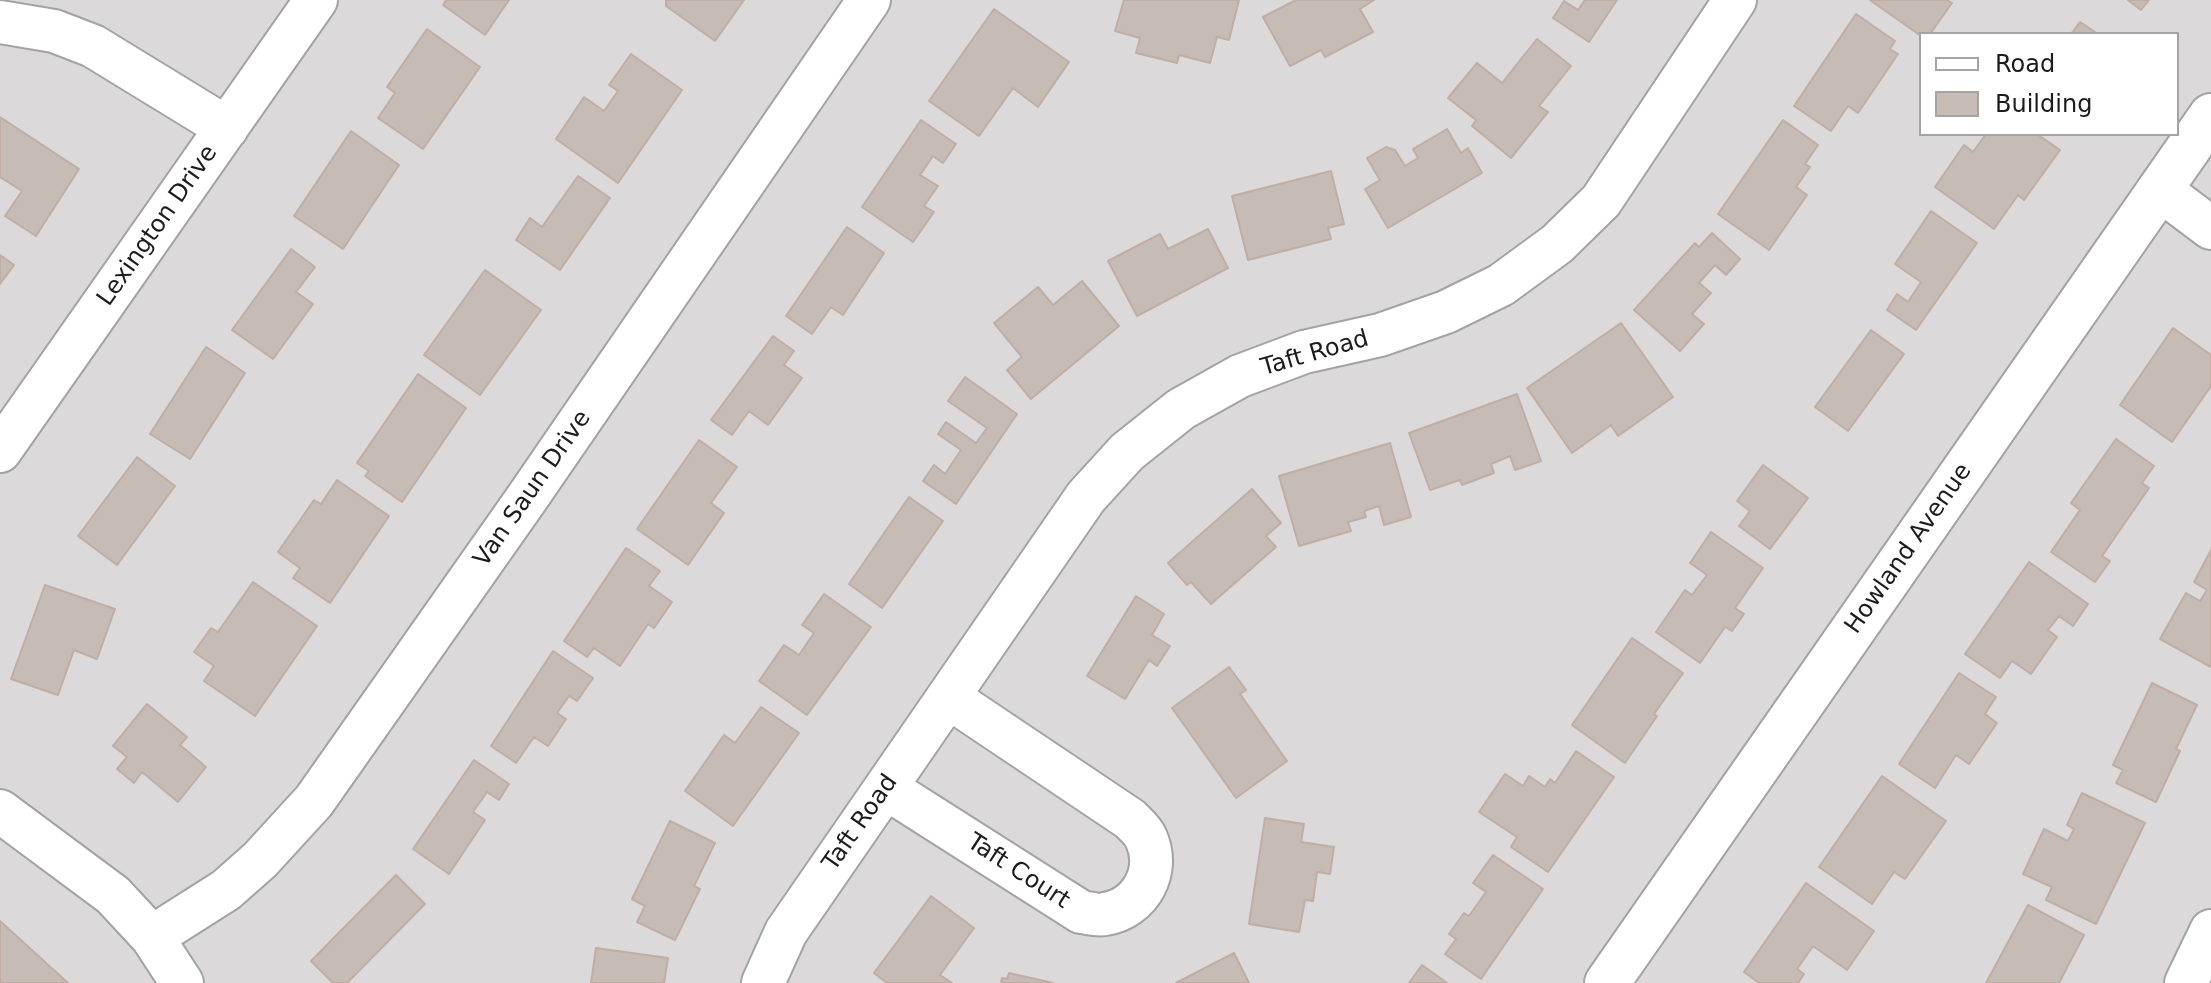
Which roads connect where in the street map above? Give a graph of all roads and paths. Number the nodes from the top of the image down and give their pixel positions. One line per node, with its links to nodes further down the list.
1 (316, 0): 6 (street, Lexington Drive)
2 (869, 0): 14 (street, Van Saun Drive)
3 (1735, 0): 10 (street, Taft Road)
4 (0, 22): 6 (street)
5 (2211, 116): 7 (street, Howland Avenue)
6 (227, 128): 9 (street, Lexington Drive)
7 (2159, 189): 8 (street); 17 (street, Howland Avenue)
8 (2211, 228)
9 (0, 451)
10 (948, 697): 11 (street, Taft Road); 11 (street, Taft Court)
11 (886, 788): 16 (street, Taft Road)
12 (0, 811): 14 (street)
13 (2211, 931): 18 (street)
14 (152, 937): 15 (street)
15 (182, 983)
16 (763, 983)
17 (1607, 983)
18 (2186, 983)

